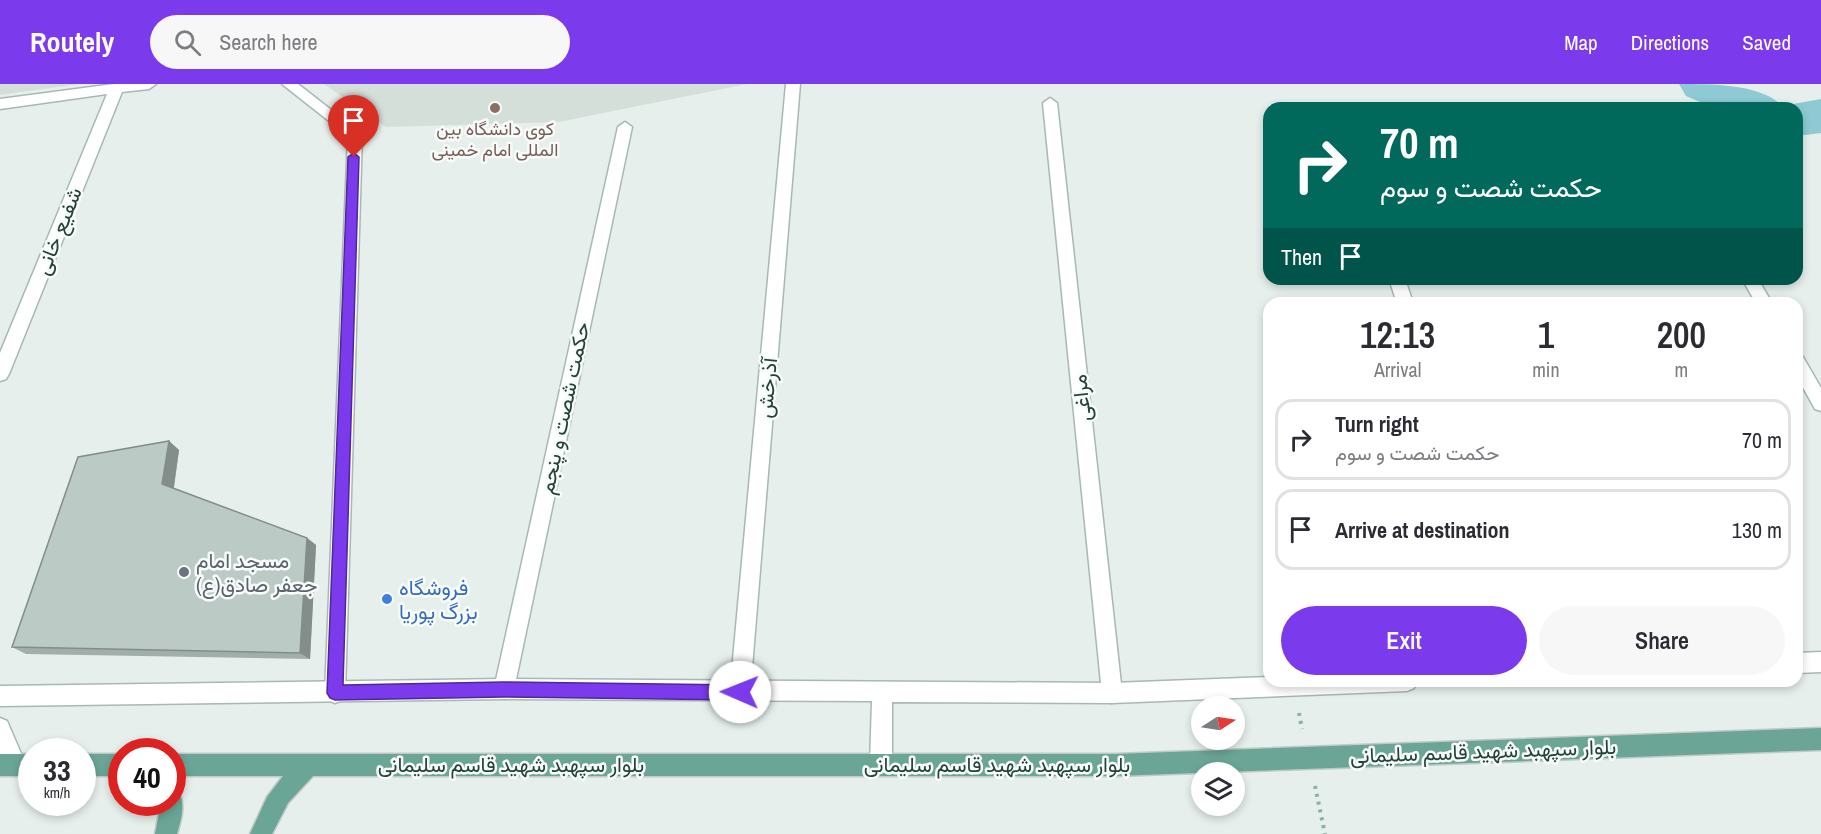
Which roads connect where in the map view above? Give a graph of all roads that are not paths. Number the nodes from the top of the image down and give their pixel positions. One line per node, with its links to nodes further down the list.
1 (149, 84): 4 (street)
2 (289, 84): 16 (street)
3 (793, 84): 15 (street, آذرخش)
4 (117, 88): 6 (street); 9 (street, شفیع خانی)
5 (1050, 103): 18 (street, مراغی)
6 (0, 104)
7 (625, 126): 14 (street, حکمت شصت و پنجم)
8 (1803, 372): 10 (street)
9 (0, 374)
10 (1821, 404)
11 (1821, 662): 12 (street)
12 (1803, 663)
13 (1263, 687): 18 (street)
14 (504, 689): 15 (street); 16 (street)
15 (740, 692): 17 (street)
16 (335, 693): 19 (street)
17 (882, 693): 18 (street); 23 (street)
18 (1112, 693)
19 (0, 696)
20 (0, 728): 24 (street)
21 (1821, 739): 23 (main road, بلوار سپهبد شهید قاسم سلیمانی)
22 (310, 764): 23 (main road, بلوار سپهبد شهید قاسم سلیمانی); 25 (main road, بلوار سپهبد شهید قاسم سلیمانی); 28 (main road)
23 (880, 764)
24 (16, 765)
25 (186, 765)
26 (171, 816): 27 (main road)
27 (166, 834)
28 (261, 834)

